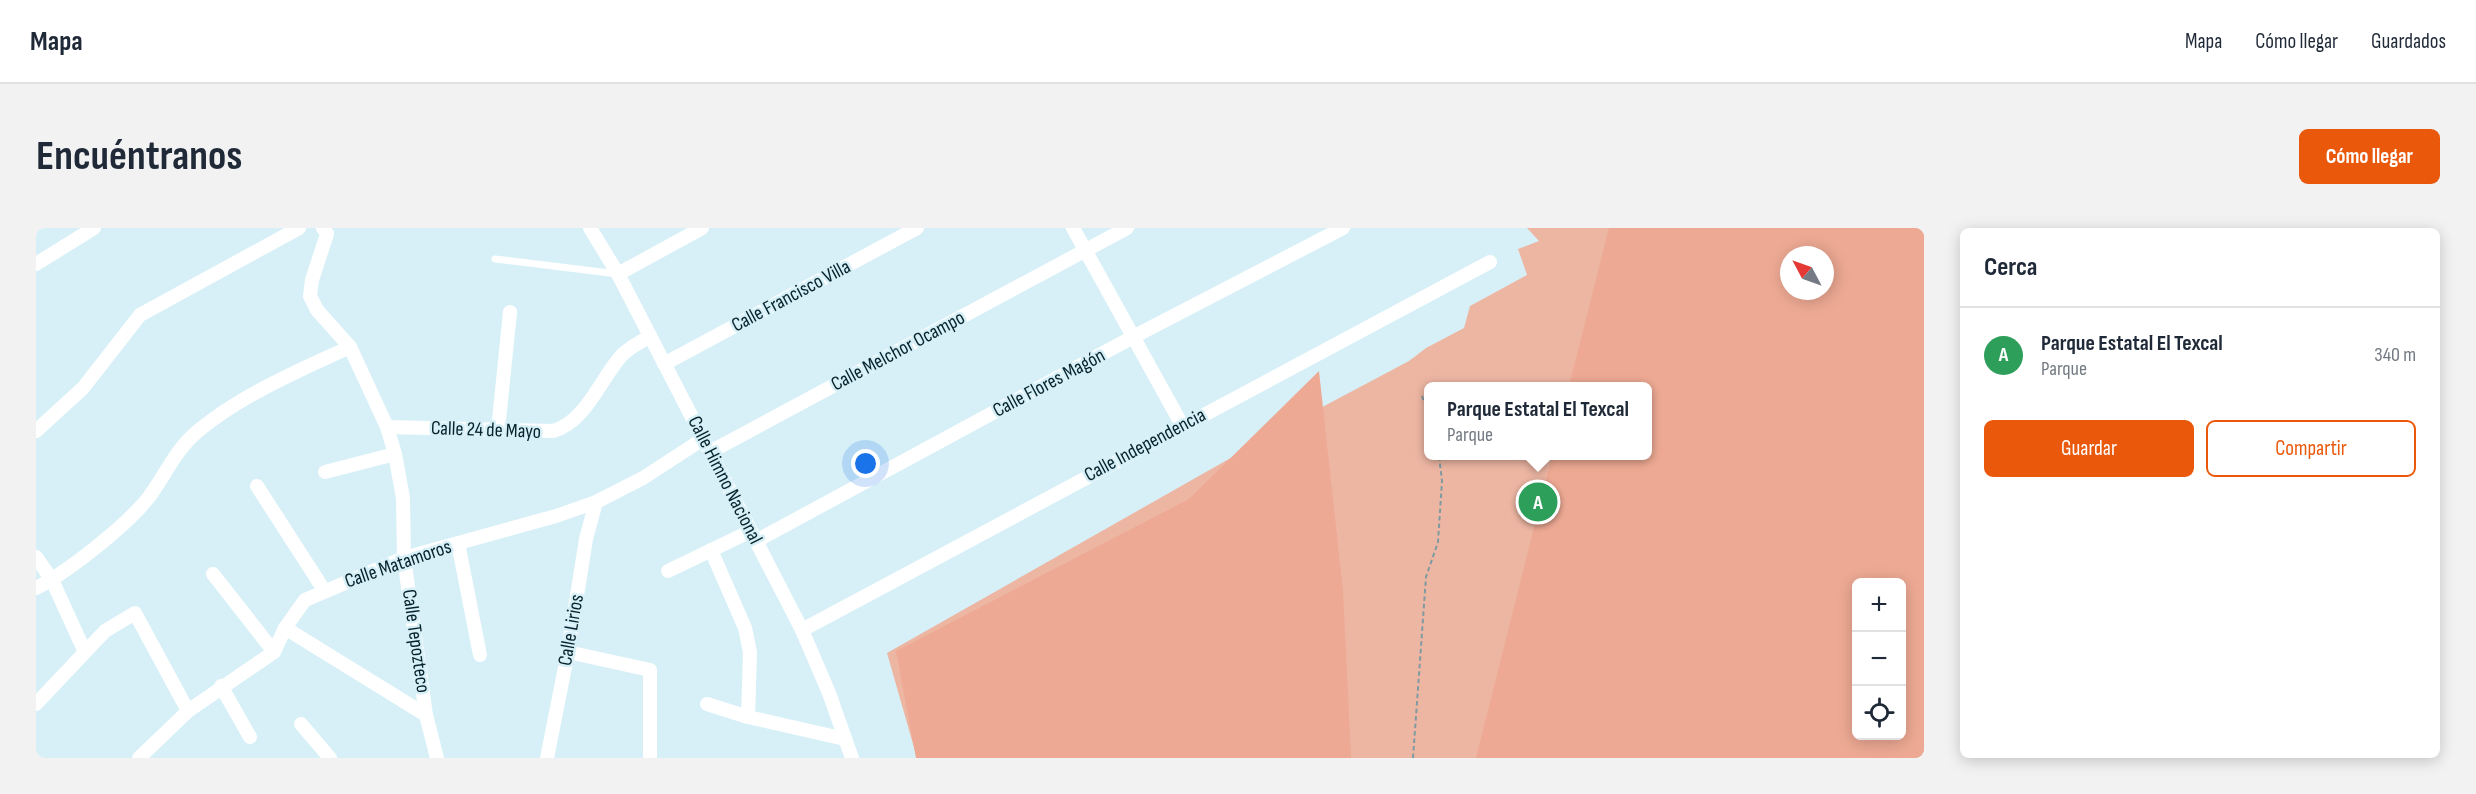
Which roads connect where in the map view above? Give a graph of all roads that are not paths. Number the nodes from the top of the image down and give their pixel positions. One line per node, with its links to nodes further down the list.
1 (94, 228): 13 (street)
2 (299, 228): 23 (street)
3 (323, 228): 18 (street, Calle Tepozteco)
4 (590, 228): 14 (street, Calle Himno Nacional)
5 (702, 228): 14 (street)
6 (917, 228): 19 (street, Calle Francisco Villa)
7 (1073, 228): 10 (street)
8 (1127, 228): 10 (street, Calle Melchor Ocampo)
9 (1343, 228): 17 (street, Calle Flores Magón)
10 (1085, 250): 17 (street); 24 (street, Calle Melchor Ocampo)
11 (495, 258): 14 (lane)
12 (1490, 261): 20 (street, Calle Independencia)
13 (36, 264)
14 (618, 274): 16 (street, Calle Himno Nacional)
15 (510, 312): 22 (street)
16 (650, 336): 19 (street, Calle Himno Nacional); 22 (street, Calle 24 de Mayo)
17 (1133, 337): 20 (street); 29 (street, Calle Flores Magón)
18 (350, 347): 21 (street, Calle Tepozteco); 36 (street)
19 (664, 364): 24 (street, Calle Himno Nacional)
20 (1182, 425): 40 (street, Calle Independencia)
21 (387, 427): 22 (street, Calle 24 de Mayo); 25 (street, Calle Tepozteco)
22 (498, 430)
23 (36, 431)
24 (707, 445): 28 (street, Calle Matamoros); 29 (street, Calle Himno Nacional)
25 (395, 454): 26 (street); 33 (street, Calle Tepozteco)
26 (325, 472)
27 (257, 486): 38 (street)
28 (596, 502): 30 (street, Calle Matamoros); 43 (street, Calle Lirios)
29 (753, 536): 31 (street, Calle Flores Magón); 40 (street, Calle Himno Nacional)
30 (458, 543): 33 (street, Calle Matamoros); 44 (street)
31 (711, 550): 34 (street, Calle Flores Magón); 50 (street)
32 (36, 557): 36 (street)
33 (404, 558): 38 (street, Calle Matamoros); 49 (street, Calle Tepozteco)
34 (668, 571)
35 (213, 574): 42 (street)
36 (52, 580): 37 (street); 41 (street)
37 (36, 588)
38 (324, 590): 39 (street, Calle Matamoros)
39 (285, 628): 42 (street, Calle Matamoros); 49 (street)
40 (802, 630): 53 (street, Calle Himno Nacional)
41 (84, 650): 46 (street); 48 (street)
42 (274, 652): 45 (street)
43 (568, 652): 57 (street, Calle Lirios); 58 (street)
44 (480, 655)
45 (221, 686): 48 (street); 52 (street)
46 (36, 704)
47 (707, 704): 50 (street)
48 (188, 711): 54 (street)
49 (426, 715): 56 (street, Calle Tepozteco)
50 (748, 717): 53 (street)
51 (301, 724): 55 (street)
52 (250, 737)
53 (845, 739): 59 (street, Calle Himno Nacional)
54 (139, 758)
55 (330, 758)
56 (436, 758)
57 (547, 758)
58 (650, 758)
59 (852, 758)

